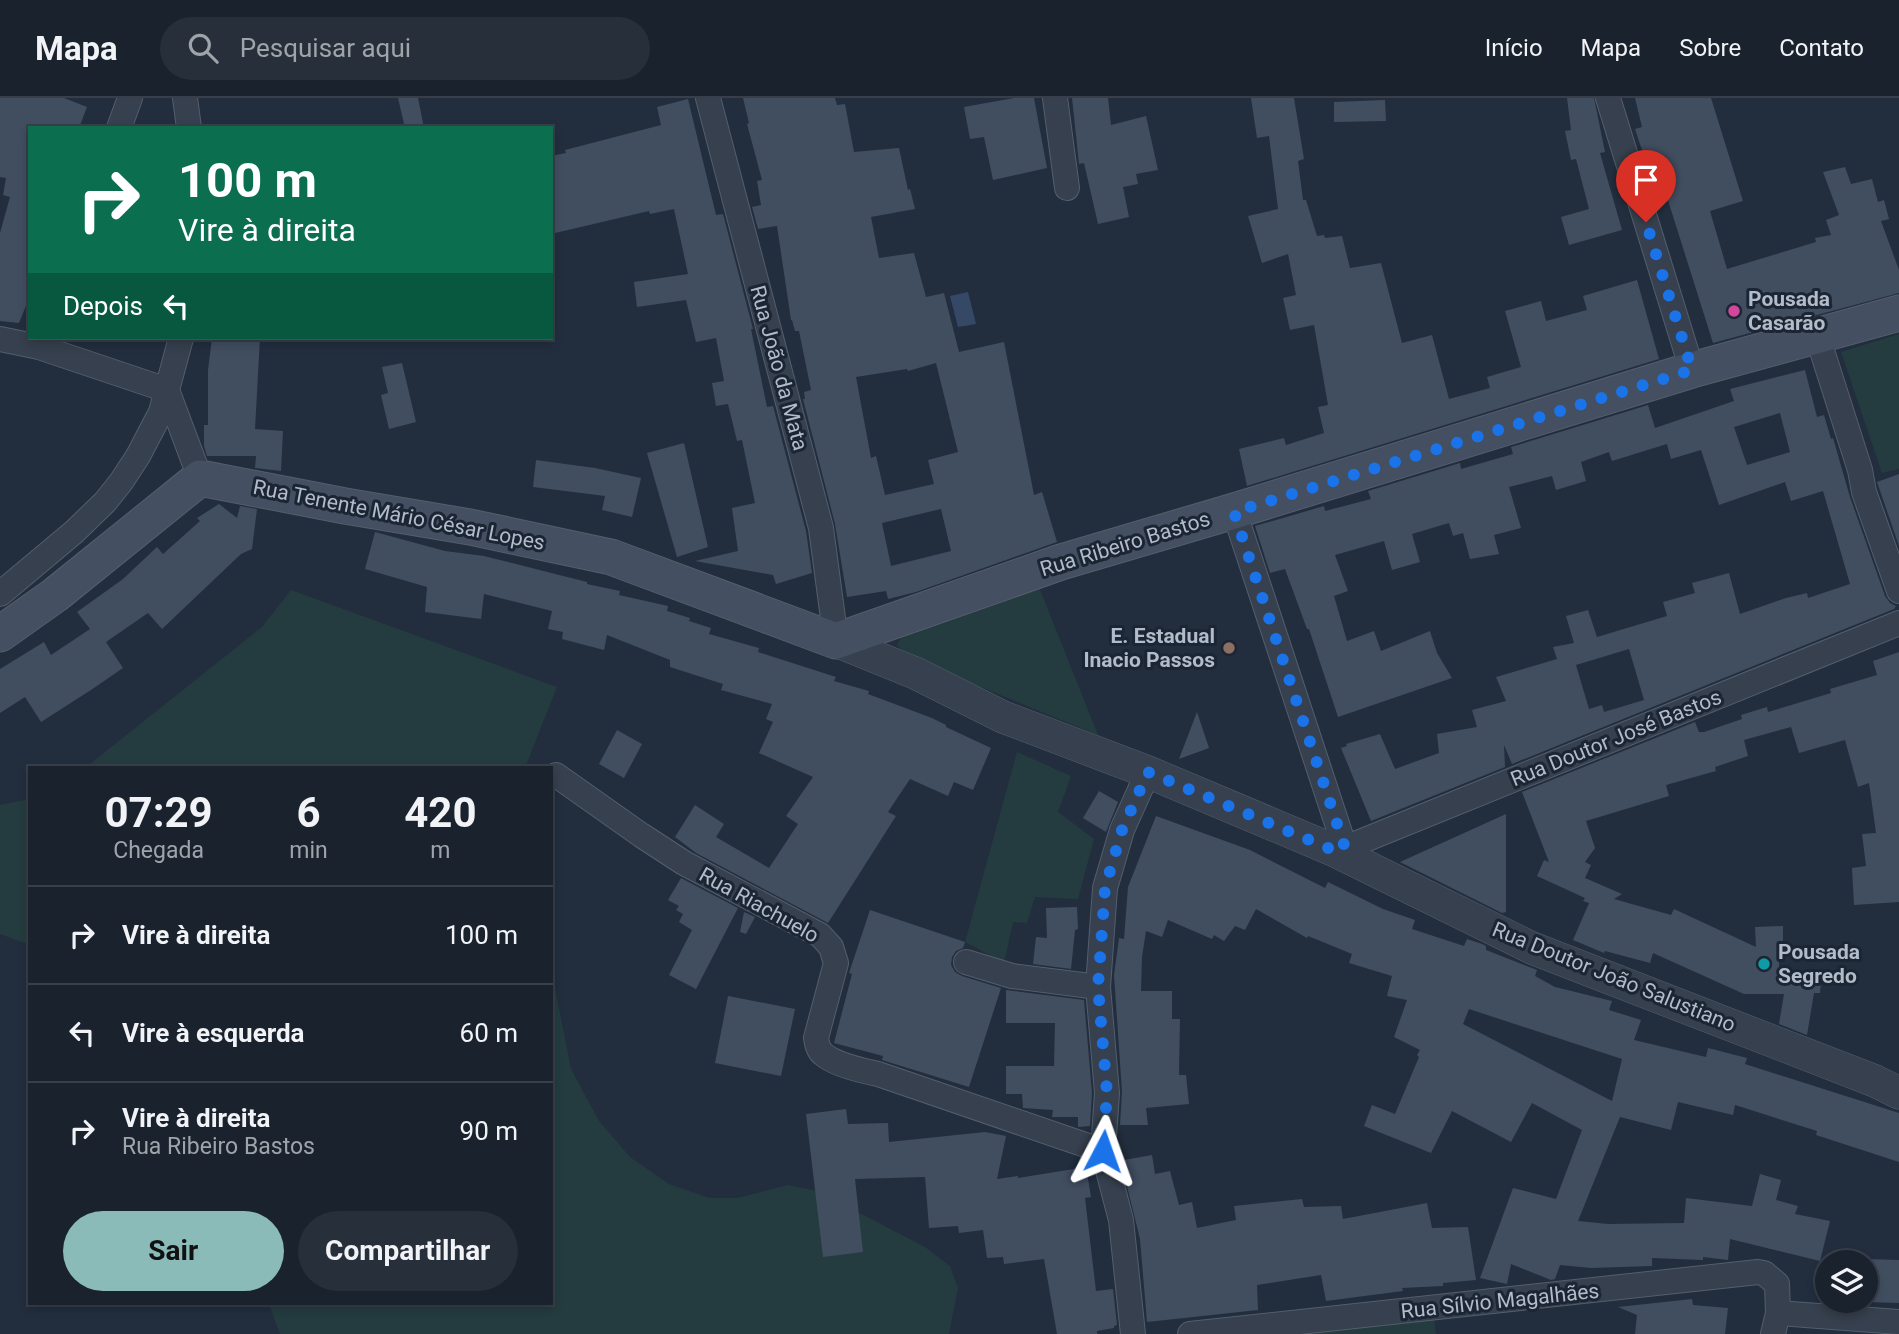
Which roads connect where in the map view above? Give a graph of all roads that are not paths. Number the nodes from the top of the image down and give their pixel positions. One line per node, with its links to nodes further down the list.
1 (130, 98): 6 (street)
2 (185, 98): 7 (street)
3 (708, 98): 22 (street, Rua João da Mata)
4 (1055, 98): 8 (street)
5 (1608, 98): 14 (street)
6 (120, 126)
7 (189, 126)
8 (1067, 188)
9 (1899, 313): 10 (main road, Rua Ribeiro Bastos)
10 (1817, 335): 14 (main road, Rua Ribeiro Bastos); 18 (street)
11 (0, 339): 13 (street)
12 (180, 340): 15 (street)
13 (41, 342): 15 (street)
14 (1692, 370): 17 (main road, Rua Ribeiro Bastos)
15 (167, 390): 16 (street); 19 (street)
16 (200, 478): 21 (main road); 22 (main road, Rua Tenente Mário César Lopes)
17 (1234, 512): 22 (main road, Rua Ribeiro Bastos); 25 (street)
18 (1899, 591)
19 (0, 594)
20 (1899, 623): 25 (street, Rua Doutor José Bastos)
21 (0, 634)
22 (836, 642): 23 (street, Rua Doutor João Salustiano)
23 (1148, 772): 25 (street, Rua Doutor João Salustiano); 27 (street)
24 (555, 775): 29 (street, Rua Riachuelo)
25 (1339, 849): 28 (street, Rua Doutor João Salustiano)
26 (966, 962): 27 (street)
27 (1098, 987): 29 (street)
28 (1899, 1093)
29 (1103, 1151): 32 (street)
30 (1899, 1322): 31 (street)
31 (1776, 1324): 33 (street, Rua Sílvio Magalhães)
32 (1133, 1334)
33 (1190, 1334)

